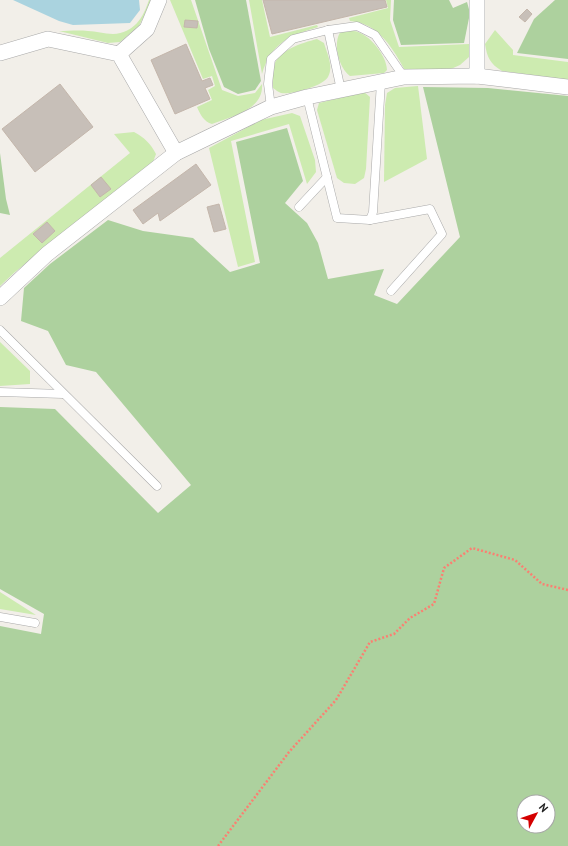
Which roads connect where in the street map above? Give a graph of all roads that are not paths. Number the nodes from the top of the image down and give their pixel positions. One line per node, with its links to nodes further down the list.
1 (159, 0): 5 (street)
2 (477, 0): 6 (street)
3 (328, 30): 7 (lane); 10 (lane); 12 (lane)
4 (0, 53): 5 (street)
5 (119, 54): 13 (street)
6 (477, 76): 7 (street); 9 (street)
7 (404, 77): 8 (street)
8 (380, 82): 10 (street); 16 (lane)
9 (568, 87)
10 (341, 90): 11 (street)
11 (307, 97): 12 (street); 14 (lane)
12 (271, 107): 13 (street)
13 (176, 153): 18 (street)
14 (327, 177): 15 (lane); 16 (lane)
15 (298, 207)
16 (370, 220): 17 (lane)
17 (391, 291)
18 (0, 298)
19 (0, 330): 21 (lane)
20 (0, 392): 21 (lane)
21 (63, 394): 22 (lane)
22 (157, 486)
23 (0, 617): 24 (lane)
24 (35, 623)

